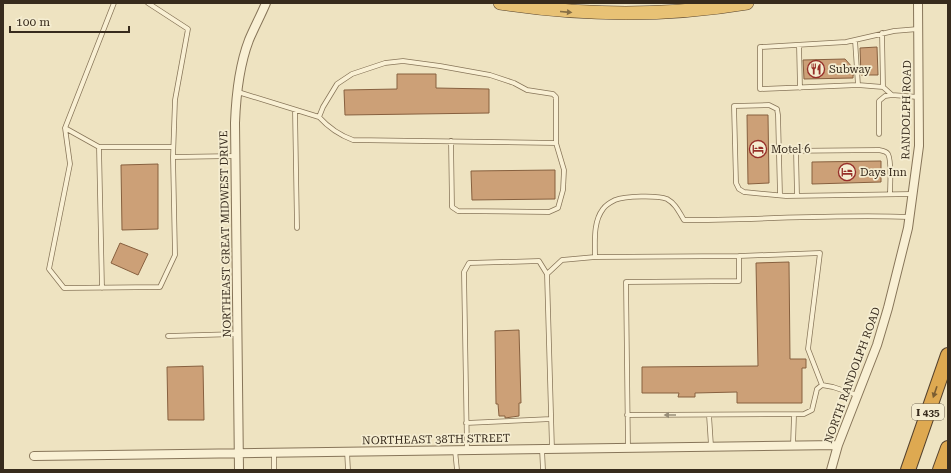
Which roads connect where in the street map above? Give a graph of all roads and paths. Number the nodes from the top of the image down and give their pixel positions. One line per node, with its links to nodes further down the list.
1 (114, 3): 19 (lane)
2 (148, 3): 24 (lane)
3 (266, 3): 14 (street, NORTHEAST GREAT MIDWEST DRIVE)
4 (500, 3): 5 (highway, one-way to 5)
5 (747, 3)
6 (918, 3): 7 (street, RANDOLPH ROAD)
7 (918, 29): 8 (lane); 16 (street, RANDOLPH ROAD)
8 (882, 33): 9 (lane); 12 (lane)
9 (855, 40): 10 (lane); 11 (lane)
10 (799, 44): 13 (lane); 13 (lane)
11 (858, 85): 12 (lane); 13 (lane)
12 (883, 87): 15 (lane)
13 (800, 88)
14 (237, 92): 17 (lane); 27 (street, NORTHEAST GREAT MIDWEST DRIVE)
15 (892, 95): 16 (lane); 20 (lane)
16 (919, 97): 30 (street, RANDOLPH ROAD)
17 (295, 110): 18 (lane); 34 (lane)
18 (319, 117): 21 (lane); 22 (lane)
19 (65, 128): 23 (lane); 39 (lane)
20 (879, 134)
21 (450, 141): 22 (lane); 22 (lane)
22 (556, 143)
23 (99, 147): 24 (lane); 39 (lane)
24 (174, 147): 28 (lane)
25 (779, 151): 26 (lane); 31 (lane); 31 (lane)
26 (796, 151): 29 (lane); 32 (lane)
27 (235, 156): 28 (lane); 40 (street, NORTHEAST GREAT MIDWEST DRIVE)
28 (173, 157): 39 (lane)
29 (890, 194): 30 (lane); 32 (lane)
30 (913, 194): 33 (street, RANDOLPH ROAD)
31 (780, 195): 32 (lane)
32 (797, 196)
33 (910, 217): 36 (lane); 37 (street, RANDOLPH ROAD)
34 (297, 228)
35 (739, 256): 36 (lane); 43 (lane); 45 (lane)
36 (596, 257): 38 (lane)
37 (898, 263): 44 (street, NORTH RANDOLPH ROAD)
38 (547, 274): 48 (lane); 49 (lane)
39 (102, 288)
40 (237, 334): 41 (lane); 60 (street, NORTHEAST GREAT MIDWEST DRIVE)
41 (168, 336)
42 (948, 355): 69 (highway, I 435, one-way to 69)
43 (822, 385): 44 (lane); 47 (lane)
44 (858, 395): 50 (street, NORTH RANDOLPH ROAD)
45 (627, 415): 46 (lane, one-way to 45); 53 (lane)
46 (709, 415): 47 (lane); 52 (lane)
47 (794, 415): 51 (lane)
48 (551, 419): 49 (lane); 56 (lane)
49 (466, 423): 58 (lane)
50 (838, 445): 51 (street, NORTHEAST 38TH STREET); 68 (street, NORTH RANDOLPH ROAD)
51 (793, 446): 52 (street, NORTHEAST 38TH STREET)
52 (710, 447): 53 (street, NORTHEAST 38TH STREET)
53 (628, 448): 56 (street, NORTHEAST 38TH STREET)
54 (948, 448): 70 (highway)
55 (542, 449): 56 (street, NORTHEAST 38TH STREET); 58 (street, NORTHEAST 38TH STREET); 67 (lane)
56 (552, 449)
57 (455, 450): 58 (street, NORTHEAST 38TH STREET); 59 (street, NORTHEAST 38TH STREET); 66 (lane)
58 (467, 450)
59 (347, 451): 61 (street, NORTHEAST 38TH STREET); 65 (lane)
60 (239, 453): 61 (street, NORTHEAST 38TH STREET); 62 (street, NORTHEAST 38TH STREET); 63 (street, NORTHEAST GREAT MIDWEST DRIVE)
61 (274, 453): 64 (lane)
62 (34, 456)
63 (239, 470)
64 (274, 470)
65 (348, 470)
66 (457, 470)
67 (543, 470)
68 (830, 470)
69 (908, 470)
70 (940, 470)

